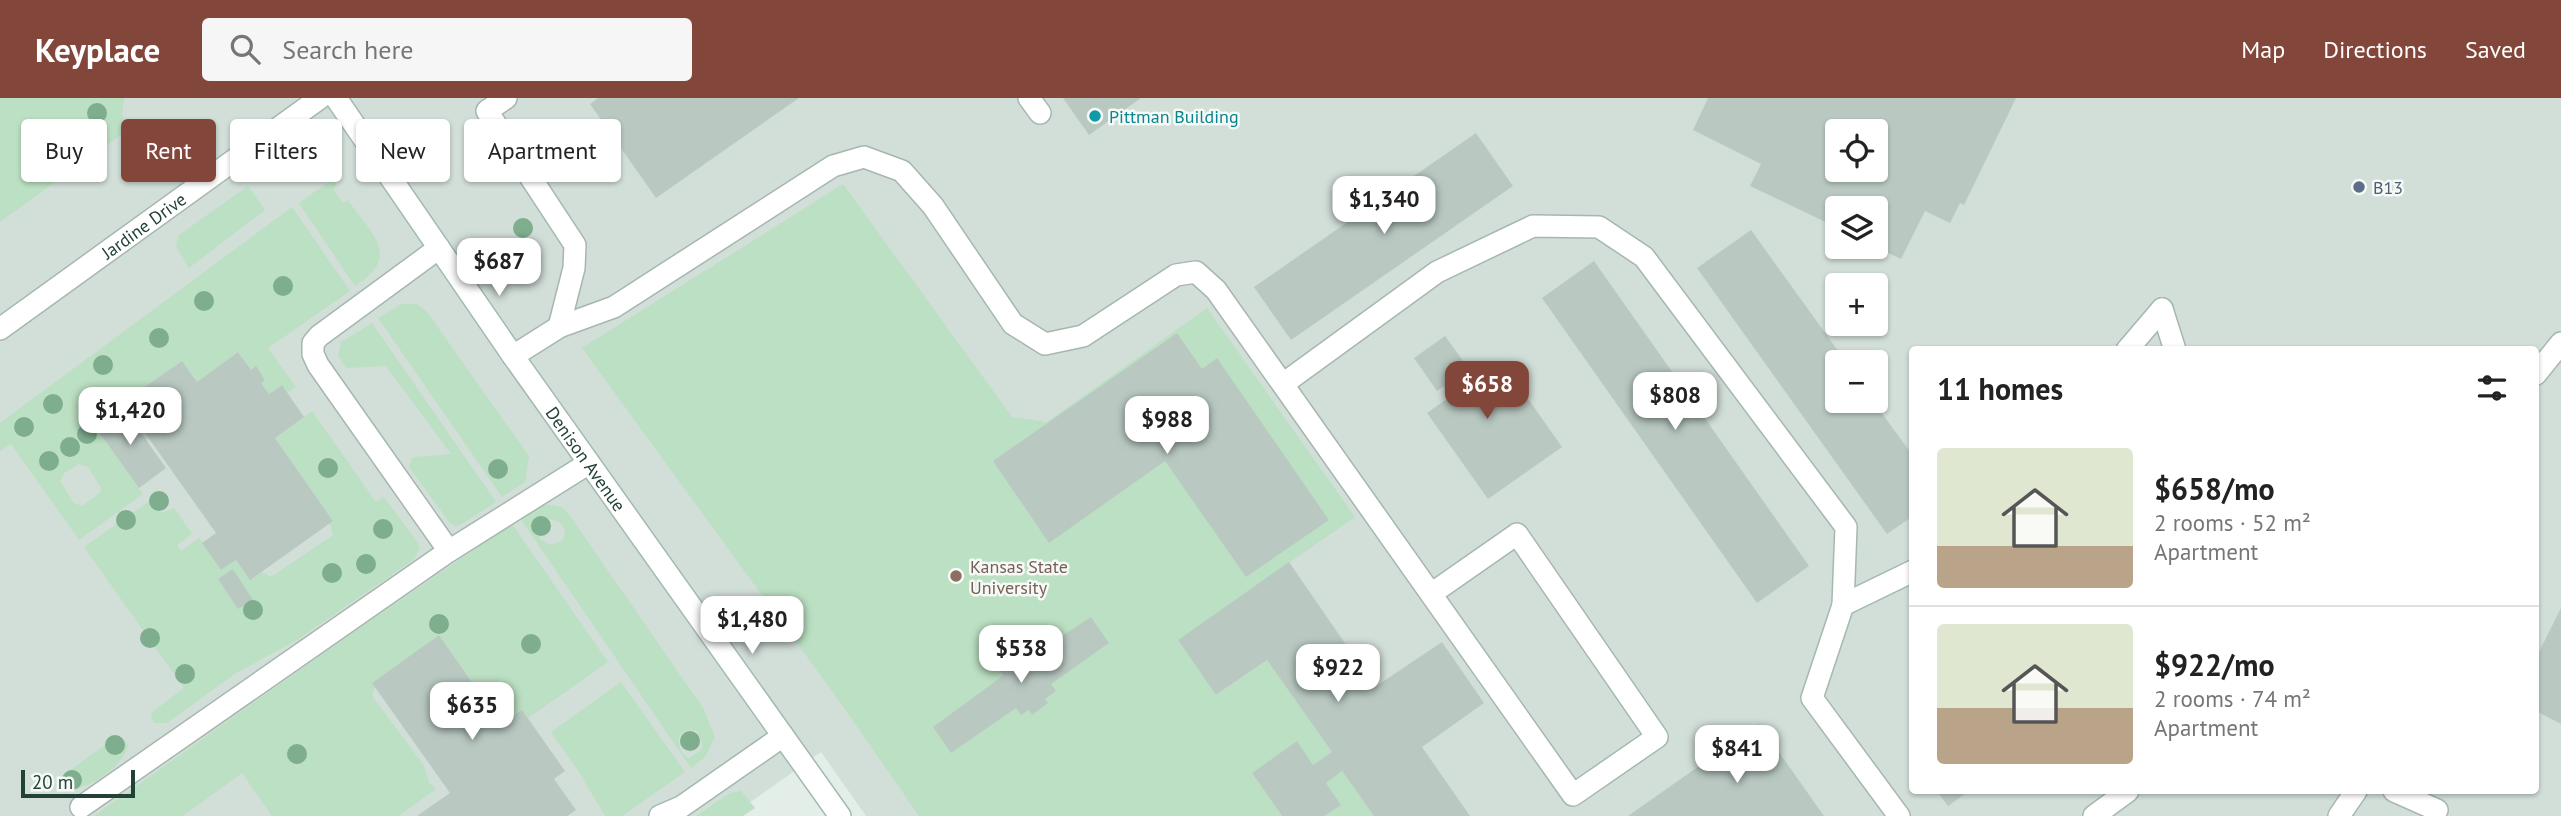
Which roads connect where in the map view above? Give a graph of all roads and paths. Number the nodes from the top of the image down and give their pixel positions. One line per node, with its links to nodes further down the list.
1 (320, 98): 6 (street, Jardine Drive)
2 (336, 98): 4 (street, Denison Avenue)
3 (506, 98): 5 (street)
4 (439, 248): 10 (street, Denison Avenue); 14 (street)
5 (559, 327): 10 (street); 12 (street)
6 (0, 329)
7 (2561, 343): 11 (street)
8 (2130, 346): 9 (street)
9 (2174, 346)
10 (513, 356): 13 (street, Denison Avenue)
11 (2539, 370)
12 (1283, 384): 16 (street); 17 (street)
13 (589, 463): 14 (street); 18 (street, Denison Avenue)
14 (449, 551): 22 (street)
15 (1909, 573): 17 (street)
16 (1431, 594): 16 (street)
17 (1843, 605): 26 (street)
18 (783, 736): 24 (street); 25 (street, Denison Avenue)
19 (2124, 794): 27 (street)
20 (2354, 794): 28 (street)
21 (2401, 794): 23 (street)
22 (82, 807)
23 (2437, 810)
24 (660, 816)
25 (840, 816)
26 (1899, 816)
27 (2094, 816)
28 (2339, 816)

